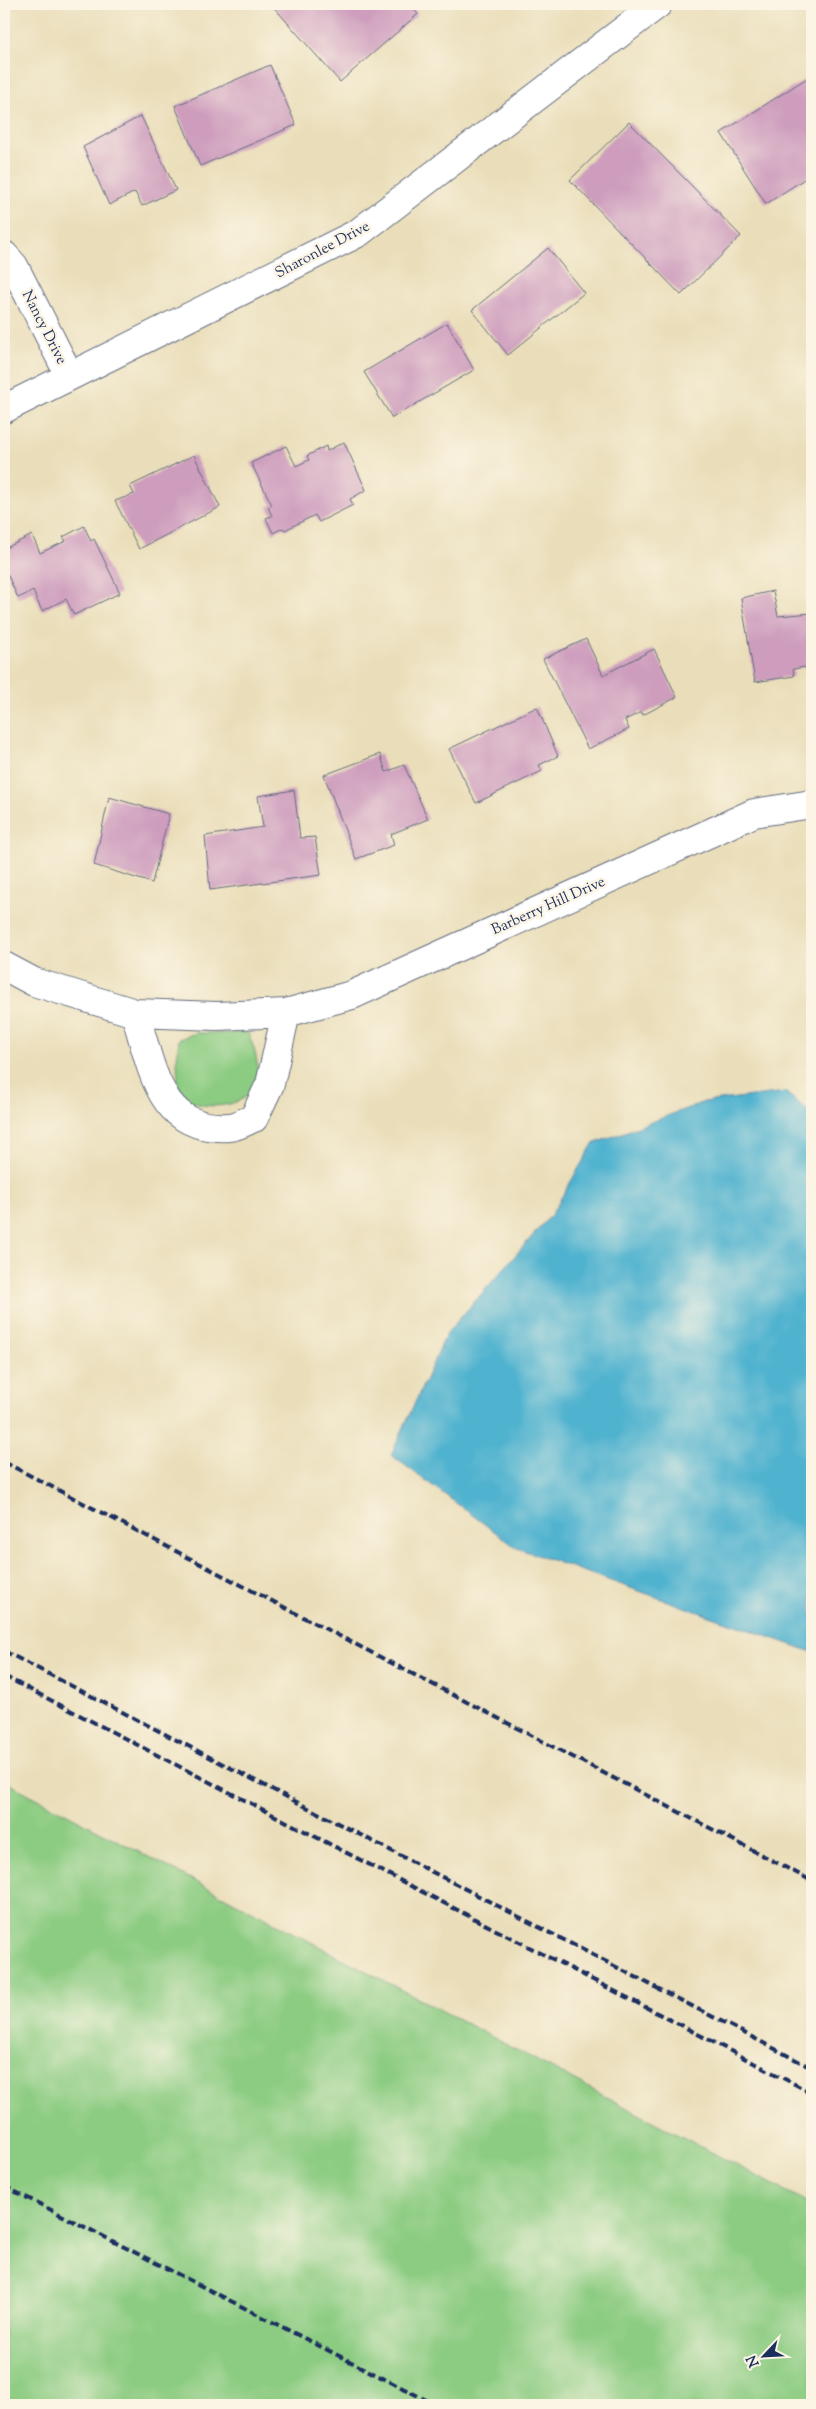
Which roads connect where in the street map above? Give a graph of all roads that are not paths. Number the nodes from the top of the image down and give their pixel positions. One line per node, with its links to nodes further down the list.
1 (658, 4): 3 (street, Sharonlee Drive)
2 (4, 255): 3 (street, Nancy Drive)
3 (69, 375): 4 (street, Sharonlee Drive)
4 (4, 409)
5 (812, 804): 8 (street, Barberry Hill Drive)
6 (4, 966): 7 (street, Barberry Hill Drive)
7 (135, 1013): 8 (street, Barberry Hill Drive); 8 (street)
8 (286, 1013)

